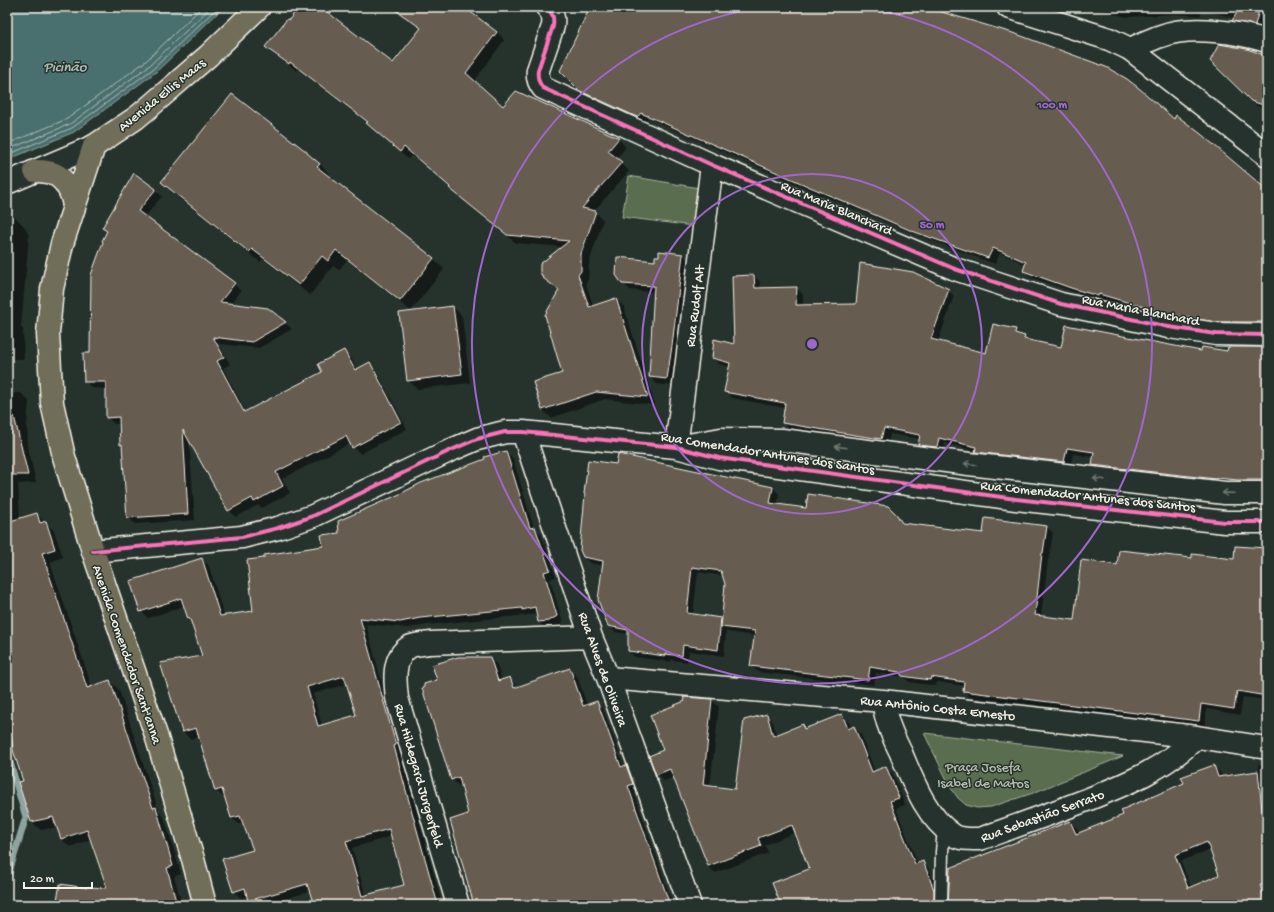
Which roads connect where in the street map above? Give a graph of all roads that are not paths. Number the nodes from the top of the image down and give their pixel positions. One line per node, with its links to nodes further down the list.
1 (258, 7): 6 (main road, Avenida Ellis Maas)
2 (547, 7): 8 (street, Rua Maria Blanchard)
3 (1008, 7): 5 (street)
4 (1267, 41): 5 (street)
5 (1130, 49): 7 (street)
6 (94, 146): 9 (street, Avenida Ellis Maas); 11 (main road, Avenida Comendador Sant'anna)
7 (1267, 155)
8 (712, 166): 12 (street, Rua Maria Blanchard); 14 (street, Rua Rudolf Alt)
9 (35, 171): 10 (street, Avenida Ellis Maas); 11 (main road)
10 (7, 183)
11 (74, 208): 17 (main road, Avenida Comendador Sant'anna)
12 (1267, 335)
13 (523, 432): 14 (street, Rua Comendador Antunes dos Santos); 17 (street, Rua Comendador Antunes dos Santos); 18 (street, Rua Alves de Oliveira)
14 (676, 447): 15 (street, Rua Comendador Antunes dos Santos, one-way to 14); 16 (street, Rua Comendador Antunes dos Santos)
15 (1267, 493)
16 (1267, 522)
17 (93, 551): 24 (main road, Avenida Comendador Sant'anna)
18 (592, 637): 19 (street, Rua Alves de Oliveira); 25 (street, Rua Hildegard Jurgerfeld)
19 (608, 678): 20 (street, Rua Antônio Costa Ernesto); 26 (street, Rua Alves de Oliveira)
20 (883, 701): 21 (street, Rua Antônio Costa Ernesto); 23 (street, Rua Sebastião Serrato)
21 (1197, 737): 22 (street, Rua Antônio Costa Ernesto); 23 (street, Rua Sebastião Serrato)
22 (1267, 748)
23 (944, 827): 27 (lane)
24 (205, 905)
25 (458, 905)
26 (690, 905)
27 (941, 905)

